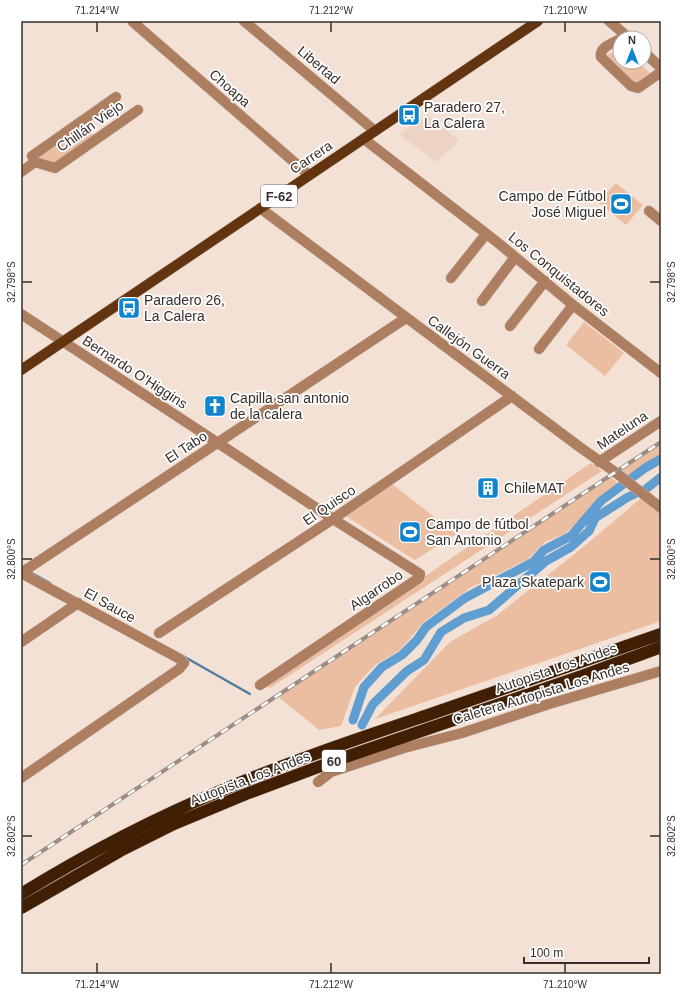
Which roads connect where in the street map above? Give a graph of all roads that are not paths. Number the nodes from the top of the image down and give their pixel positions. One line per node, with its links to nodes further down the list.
1 (244, 21): 14 (street, Libertad)
2 (538, 21): 14 (main road, Carrera / F-62)
3 (609, 21): 5 (street)
4 (133, 22): 18 (street, Choapa)
5 (617, 30)
6 (612, 44): 8 (street)
7 (652, 60): 9 (street)
8 (612, 68)
9 (661, 68)
10 (614, 70): 11 (street)
11 (661, 72)
12 (116, 97): 16 (street)
13 (138, 110): 16 (street, Chillán Viejo)
14 (375, 131): 15 (main road, Carrera / F-62)
15 (364, 139): 18 (main road, Carrera / F-62); 22 (street, Los Conquistadores)
16 (35, 162): 17 (street)
17 (21, 172)
18 (309, 175): 19 (main road, Carrera / F-62)
19 (260, 208): 29 (street, Callejón Guerra); 31 (main road, Carrera / F-62)
20 (649, 211): 21 (street)
21 (661, 221)
22 (486, 234): 23 (street, Los Conquistadores); 24 (street)
23 (515, 257): 25 (street, Los Conquistadores); 26 (street)
24 (451, 278)
25 (545, 281): 27 (street, Los Conquistadores); 30 (street)
26 (482, 301)
27 (573, 305): 32 (street); 34 (street, Los Conquistadores)
28 (21, 314): 31 (street, Bernardo O'Higgins)
29 (406, 318): 35 (street, Callejón Guerra); 37 (street, El Tabo)
30 (510, 326)
31 (63, 342): 33 (main road, Carrera / F-62); 37 (street, Bernardo O'Higgins)
32 (539, 349)
33 (21, 370)
34 (661, 373)
35 (512, 396): 38 (street, Callejón Guerra); 40 (street, El Quisco)
36 (661, 421): 38 (street, Mateluna)
37 (218, 443): 40 (street, Bernardo O'Higgins); 41 (street, El Tabo)
38 (599, 462): 39 (street, Callejón Guerra)
39 (661, 508)
40 (332, 520): 43 (street, El Quisco); 48 (street, Algarrobo)
41 (21, 573): 42 (street, El Sauce)
42 (78, 603): 45 (street); 49 (street, El Sauce)
43 (159, 633)
44 (661, 634): 51 (highway, Autopista Los Andes / 60)
45 (21, 642)
46 (661, 647): 52 (highway, Autopista Los Andes / 60)
47 (661, 671): 50 (street, Caletera Autopista Los Andes)
48 (260, 685)
49 (21, 778)
50 (318, 782)
51 (21, 894)
52 (21, 908)

